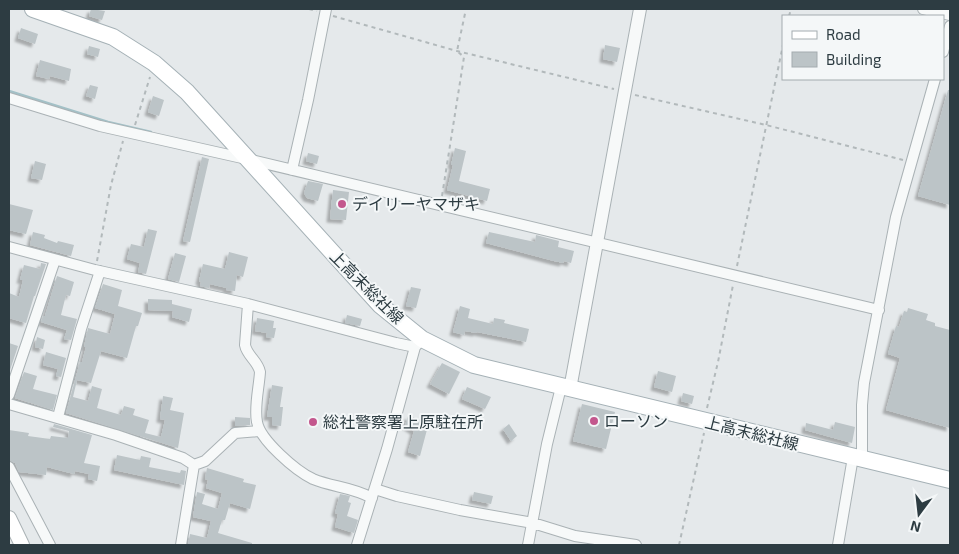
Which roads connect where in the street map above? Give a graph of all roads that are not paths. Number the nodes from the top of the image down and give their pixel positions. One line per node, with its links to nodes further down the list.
1 (33, 9): 10 (main road, 上高末総社線)
2 (640, 9): 12 (street)
3 (923, 9): 5 (street)
4 (326, 11): 11 (street)
5 (947, 12)
6 (950, 26): 7 (street)
7 (944, 48)
8 (935, 80): 17 (street)
9 (9, 98): 10 (street)
10 (251, 160): 11 (street); 18 (main road, 上高末総社線)
11 (292, 170): 12 (street)
12 (596, 244): 17 (street); 19 (street)
13 (9, 247): 14 (street)
14 (55, 260): 15 (street); 20 (street)
15 (97, 271): 16 (street); 22 (street)
16 (248, 304): 18 (street); 23 (street)
17 (879, 310): 24 (street)
18 (419, 343): 19 (main road, 上高末総社線); 28 (street)
19 (565, 388): 24 (main road, 上高末総社線); 30 (street)
20 (9, 395)
21 (9, 404): 22 (street)
22 (58, 417): 25 (street)
23 (259, 431): 25 (street); 28 (street)
24 (858, 458): 27 (main road, 上高末総社線); 37 (street)
25 (194, 465): 33 (street)
26 (9, 467): 32 (street)
27 (950, 480)
28 (373, 493): 30 (street); 34 (street)
29 (9, 518): 31 (main road)
30 (533, 523): 35 (street); 36 (street)
31 (22, 545)
32 (50, 545)
33 (181, 545)
34 (357, 545)
35 (528, 545)
36 (636, 545)
37 (838, 545)

